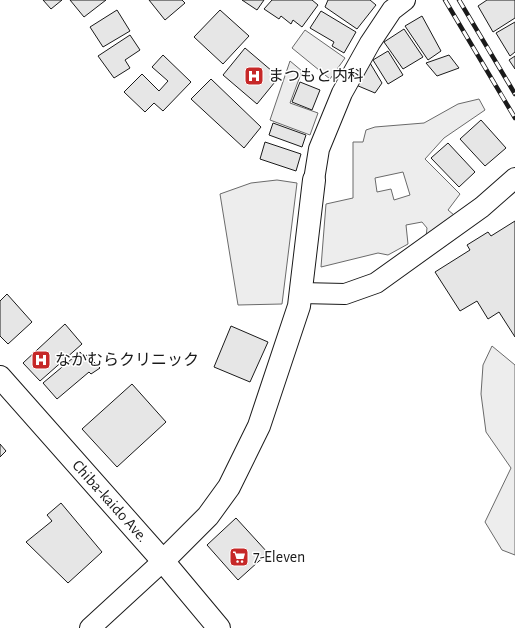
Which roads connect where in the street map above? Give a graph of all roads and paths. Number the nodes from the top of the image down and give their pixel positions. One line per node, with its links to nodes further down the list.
1 (405, 0): 3 (street)
2 (515, 178): 4 (street)
3 (314, 180): 4 (main road)
4 (301, 293): 6 (main road)
5 (0, 376): 6 (main road, Chiba-kaido Ave.)
6 (163, 561): 7 (street); 8 (main road, Chiba-kaido Ave.)
7 (90, 628)
8 (219, 628)

